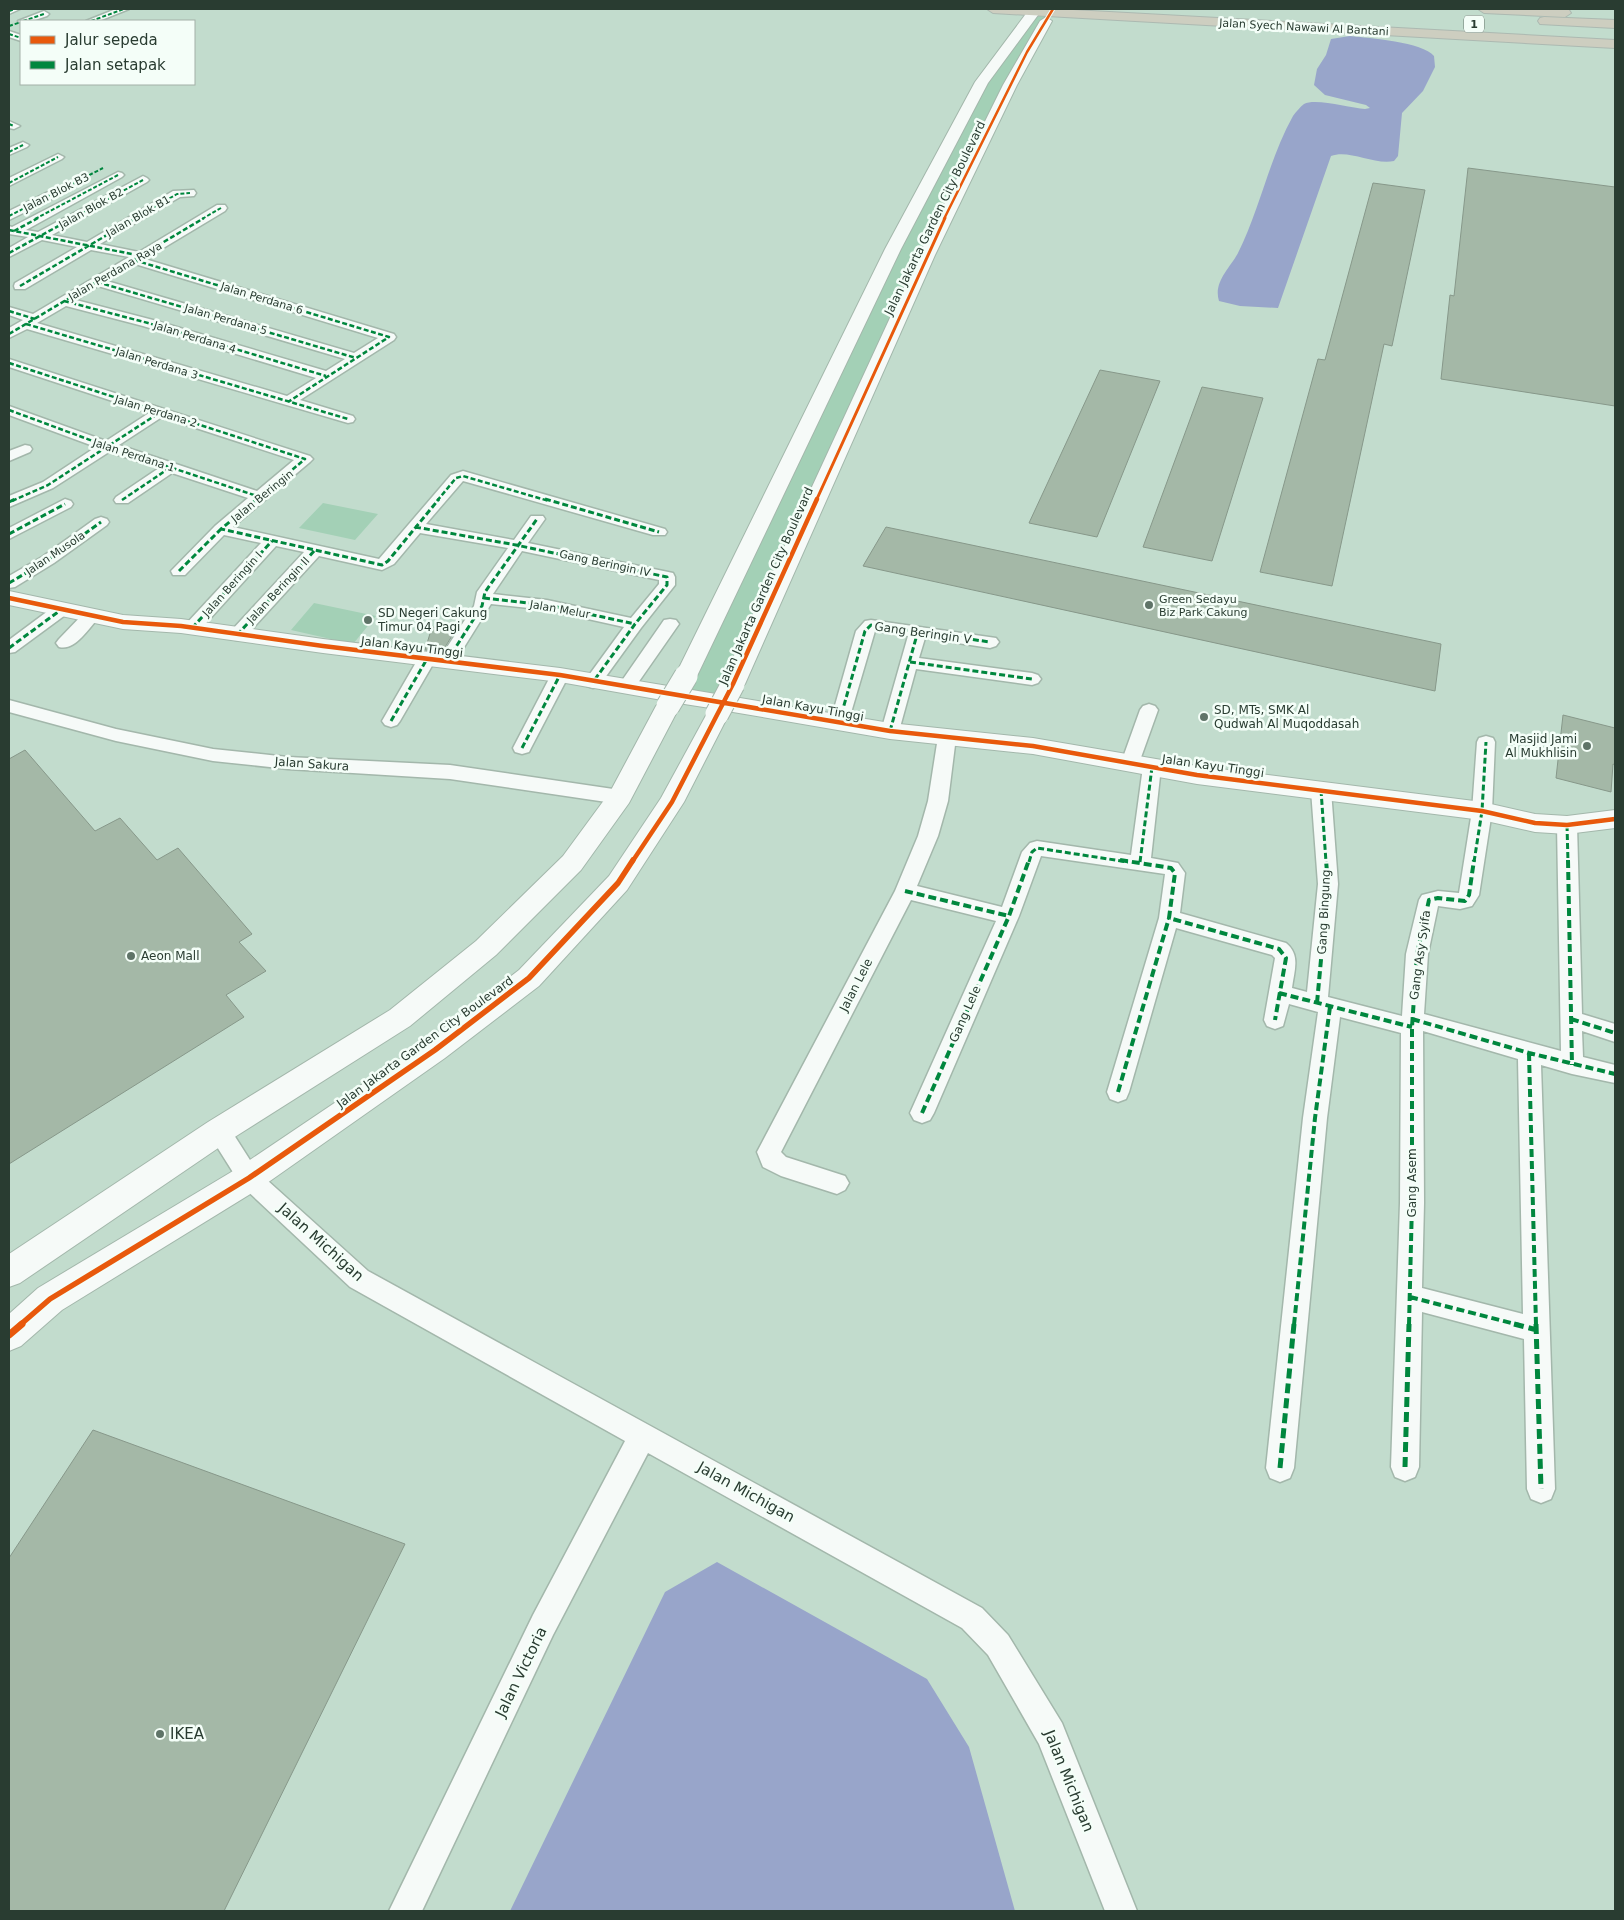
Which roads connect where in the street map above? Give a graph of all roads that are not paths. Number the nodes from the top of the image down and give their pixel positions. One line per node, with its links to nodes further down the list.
1 (15, 9): 7 (street)
2 (124, 9): 14 (street)
3 (993, 9): 6 (highway, Jalan Syech Nawawi Al Bantani)
4 (1086, 9): 12 (highway)
5 (1195, 9): 16 (highway, 1)
6 (1034, 10): 8 (highway, Jalan Syech Nawawi Al Bantani); 18 (street, Jalan Jakarta Garden City Boulevard)
7 (9, 11)
8 (1052, 11): 12 (highway, Jalan Syech Nawawi Al Bantani); 19 (street, Jalan Jakarta Garden City Boulevard)
9 (1480, 13): 11 (highway); 15 (highway, 1)
10 (44, 14): 13 (street)
11 (1615, 15)
12 (1138, 18): 17 (highway, Jalan Syech Nawawi Al Bantani)
13 (28, 20)
14 (94, 20)
15 (1615, 24)
16 (1615, 31)
17 (1615, 44)
18 (982, 82): 19 (street); 30 (street, Jalan Jakarta Garden City Boulevard)
19 (1010, 85): 32 (street, Jalan Jakarta Garden City Boulevard)
20 (23, 145): 21 (street)
21 (9, 152)
22 (58, 158): 26 (street)
23 (103, 168): 29 (street, Jalan Blok B3)
24 (118, 175): 31 (street)
25 (143, 180): 33 (street, Jalan Blok B2)
26 (9, 183)
27 (190, 193): 34 (street, Jalan Blok B1)
28 (222, 208): 36 (street, Jalan Perdana Raya)
29 (9, 216)
30 (904, 229): 32 (street); 98 (street, Jalan Jakarta Garden City Boulevard, bridge)
31 (11, 230): 33 (street, Jalan Perdana 6)
32 (937, 234): 118 (street, Jalan Jakarta Garden City Boulevard, bridge)
33 (39, 236): 34 (street, Jalan Perdana 6); 35 (street, Jalan Blok B2)
34 (87, 245): 36 (street, Jalan Perdana 6); 38 (street, Jalan Blok B1)
35 (9, 253)
36 (138, 258): 37 (street, Jalan Perdana Raya); 43 (street, Jalan Perdana 6)
37 (97, 282): 39 (street, Jalan Perdana Raya); 43 (street, Jalan Perdana 5)
38 (20, 286)
39 (64, 301): 41 (street, Jalan Perdana Raya); 45 (street, Jalan Perdana 4)
40 (9, 311): 41 (street, Jalan Perdana 3)
41 (31, 322): 42 (street, Jalan Perdana Raya); 46 (street, Jalan Perdana 3)
42 (9, 334)
43 (356, 358): 45 (street)
44 (9, 363): 48 (street, Jalan Perdana 2)
45 (326, 376): 46 (street)
46 (288, 402): 49 (street, Jalan Perdana 3)
47 (9, 410): 50 (street, Jalan Perdana 1)
48 (159, 413): 50 (street); 53 (street, Jalan Perdana 2)
49 (348, 419)
50 (109, 447): 54 (street, Jalan Perdana 1); 57 (street)
51 (25, 449): 52 (street)
52 (9, 457)
53 (303, 458): 55 (street, Jalan Beringin)
54 (171, 468): 55 (street, Jalan Perdana 1); 56 (street)
55 (260, 496): 62 (street, Jalan Beringin)
56 (122, 500)
57 (9, 502)
58 (65, 504): 64 (street)
59 (537, 519): 66 (street)
60 (101, 522): 69 (street, Jalan Musola)
61 (415, 527): 63 (street, Jalan Beringin II); 66 (street, Gang Beringin IV); 67 (street, Jalan Beringin II)
62 (221, 529): 65 (street, Jalan Beringin); 68 (street)
63 (659, 532)
64 (9, 534)
65 (272, 540): 67 (street, Jalan Beringin); 76 (street, Jalan Beringin I)
66 (516, 545): 71 (street); 74 (street, Gang Beringin IV)
67 (315, 550): 78 (street, Jalan Beringin II)
68 (179, 570)
69 (9, 583)
70 (9, 598): 72 (street, Jalan Kayu Tinggi)
71 (484, 598): 74 (street, Jalan Melur); 82 (street)
72 (62, 610): 73 (street, Jalan Kayu Tinggi); 81 (street)
73 (92, 616): 76 (street, Jalan Kayu Tinggi); 80 (street)
74 (634, 624): 86 (street, Gang Beringin IV)
75 (670, 624): 87 (street)
76 (192, 628): 78 (street, Jalan Kayu Tinggi)
77 (918, 631): 79 (street, Gang Beringin V); 83 (street); 91 (street, Gang Beringin V)
78 (237, 635): 82 (street, Jalan Kayu Tinggi)
79 (990, 642)
80 (65, 643)
81 (9, 648)
82 (437, 660): 84 (street, Jalan Kayu Tinggi); 90 (street)
83 (910, 662): 85 (street); 92 (street)
84 (560, 675): 86 (street, Jalan Kayu Tinggi); 95 (street)
85 (1032, 679)
86 (593, 682): 87 (street, Jalan Kayu Tinggi)
87 (627, 686): 91 (street, Jalan Kayu Tinggi)
88 (9, 706): 98 (street, Jalan Sakura)
89 (1149, 710): 96 (street)
90 (391, 721)
91 (839, 723): 92 (street, Jalan Kayu Tinggi)
92 (890, 731): 93 (street, Jalan Kayu Tinggi)
93 (947, 737): 96 (street, Jalan Kayu Tinggi); 103 (street, Jalan Lele)
94 (1486, 742): 99 (street)
95 (522, 748)
96 (1141, 765): 97 (street, Jalan Kayu Tinggi); 102 (street)
97 (1321, 790): 99 (street, Jalan Kayu Tinggi); 107 (street, Gang Bingung)
98 (620, 798): 117 (street, Jalan Jakarta Garden City Boulevard)
99 (1482, 811): 101 (street, Jalan Kayu Tinggi); 110 (street, Gang Asy Syifa)
100 (1615, 819): 101 (street, Jalan Kayu Tinggi)
101 (1567, 825): 108 (street)
102 (1140, 862): 104 (street, Gang Lele); 105 (street)
103 (905, 890): 104 (street); 119 (street, Jalan Lele)
104 (1009, 916): 116 (street, Gang Lele)
105 (1168, 918): 106 (street); 115 (street)
106 (1279, 993): 107 (street); 109 (street)
107 (1324, 1005): 110 (street); 126 (street, Gang Bingung)
108 (1571, 1019): 111 (street); 113 (street)
109 (1275, 1020)
110 (1412, 1023): 112 (street); 121 (street, Gang Asem)
111 (1615, 1033)
112 (1529, 1053): 113 (street); 122 (street)
113 (1572, 1064): 114 (street)
114 (1615, 1074)
115 (1118, 1092)
116 (922, 1113)
117 (219, 1131): 118 (street, Jalan Michigan); 120 (street, Jalan Jakarta Garden City Boulevard)
118 (249, 1178): 123 (street, Jalan Jakarta Garden City Boulevard); 124 (street, Jalan Michigan)
119 (837, 1183)
120 (9, 1272)
121 (1410, 1297): 122 (street); 125 (street, Gang Asem)
122 (1537, 1330): 127 (street)
123 (9, 1335)
124 (642, 1436): 128 (street, Jalan Victoria); 129 (street, Jalan Michigan)
125 (1405, 1467)
126 (1280, 1468)
127 (1541, 1489)
128 (405, 1911)
129 (1121, 1911)

